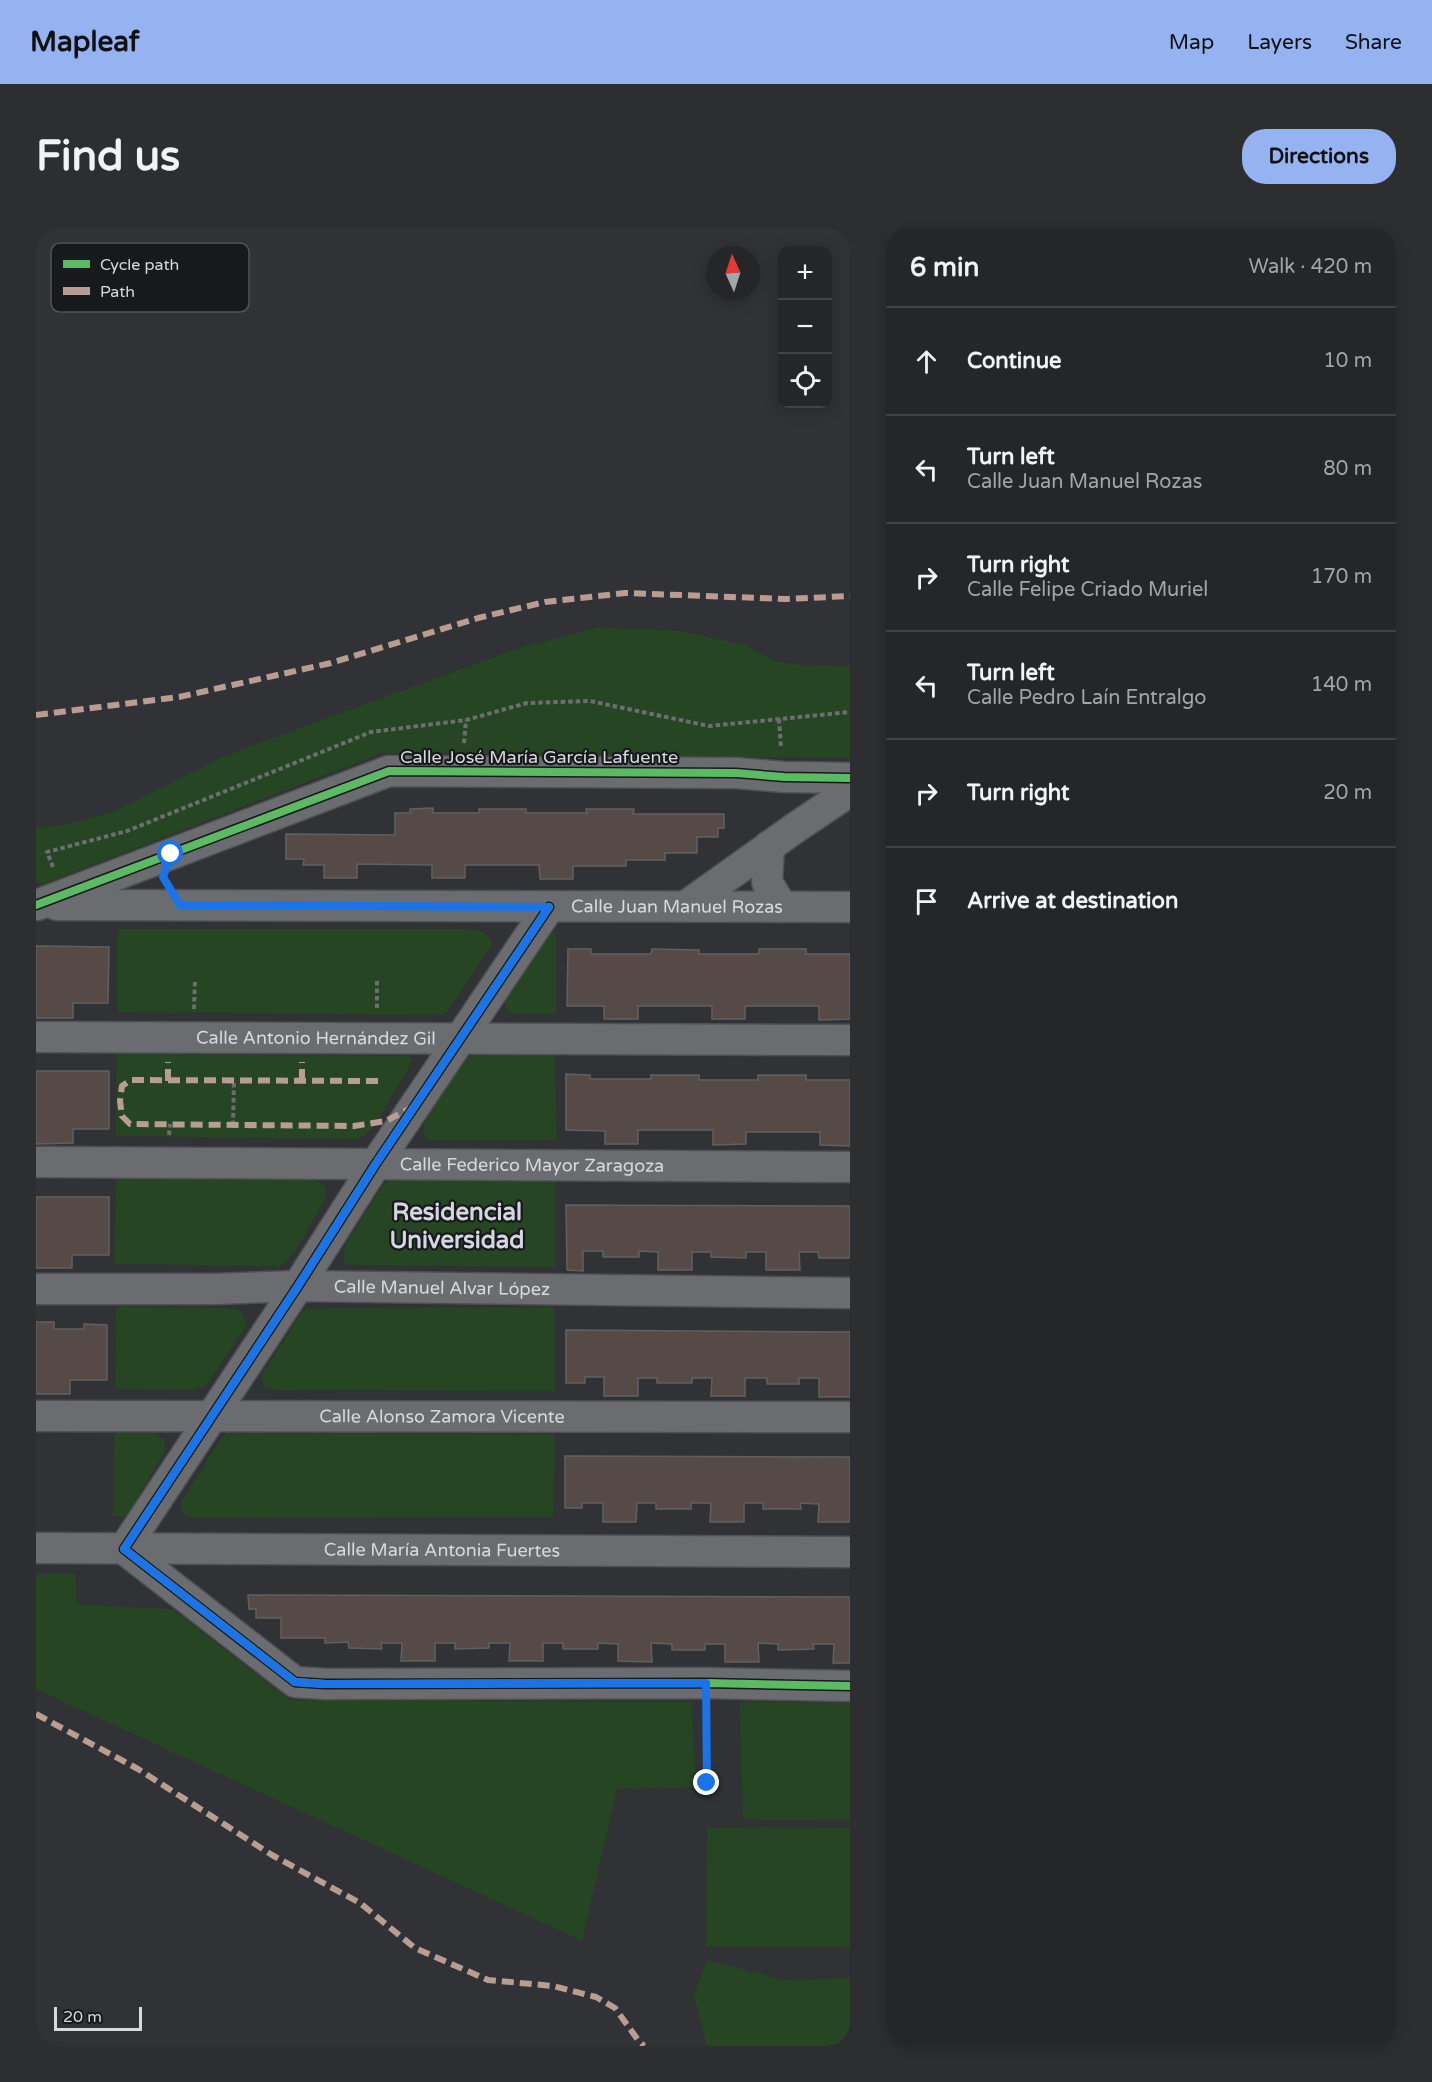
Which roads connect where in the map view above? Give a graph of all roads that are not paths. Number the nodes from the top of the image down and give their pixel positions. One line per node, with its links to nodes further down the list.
1 (850, 778): 4 (street, Calle José María García Lafuente)
2 (850, 791): 3 (street)
3 (769, 846): 7 (street); 9 (street)
4 (171, 854): 5 (street, Calle José María García Lafuente); 6 (street)
5 (37, 905): 6 (street, Calle Juan Manuel Rozas)
6 (180, 905): 8 (street, Calle Juan Manuel Rozas)
7 (686, 906): 8 (street, Calle Juan Manuel Rozas); 9 (street, Calle Juan Manuel Rozas)
8 (549, 907): 12 (street)
9 (782, 907): 10 (street, Calle Juan Manuel Rozas)
10 (850, 908)
11 (36, 1037): 12 (street, Calle Antonio Hernández Gil)
12 (462, 1038): 13 (street, Calle Antonio Hernández Gil); 15 (street)
13 (850, 1040)
14 (36, 1162): 15 (street, Calle Federico Mayor Zaragoza)
15 (375, 1165): 16 (street, Calle Federico Mayor Zaragoza); 17 (street)
16 (850, 1167)
17 (298, 1286): 18 (street, Calle Manuel Alvar López); 19 (street, Calle Manuel Alvar López); 21 (street)
18 (36, 1289)
19 (850, 1293)
20 (36, 1416): 21 (street, Calle Alonso Zamora Vicente)
21 (210, 1416): 22 (street, Calle Alonso Zamora Vicente); 24 (street)
22 (850, 1417)
23 (36, 1548): 24 (street, Calle María Antonia Fuertes)
24 (124, 1549): 25 (street, Calle María Antonia Fuertes); 26 (street)
25 (850, 1552)
26 (850, 1686)

